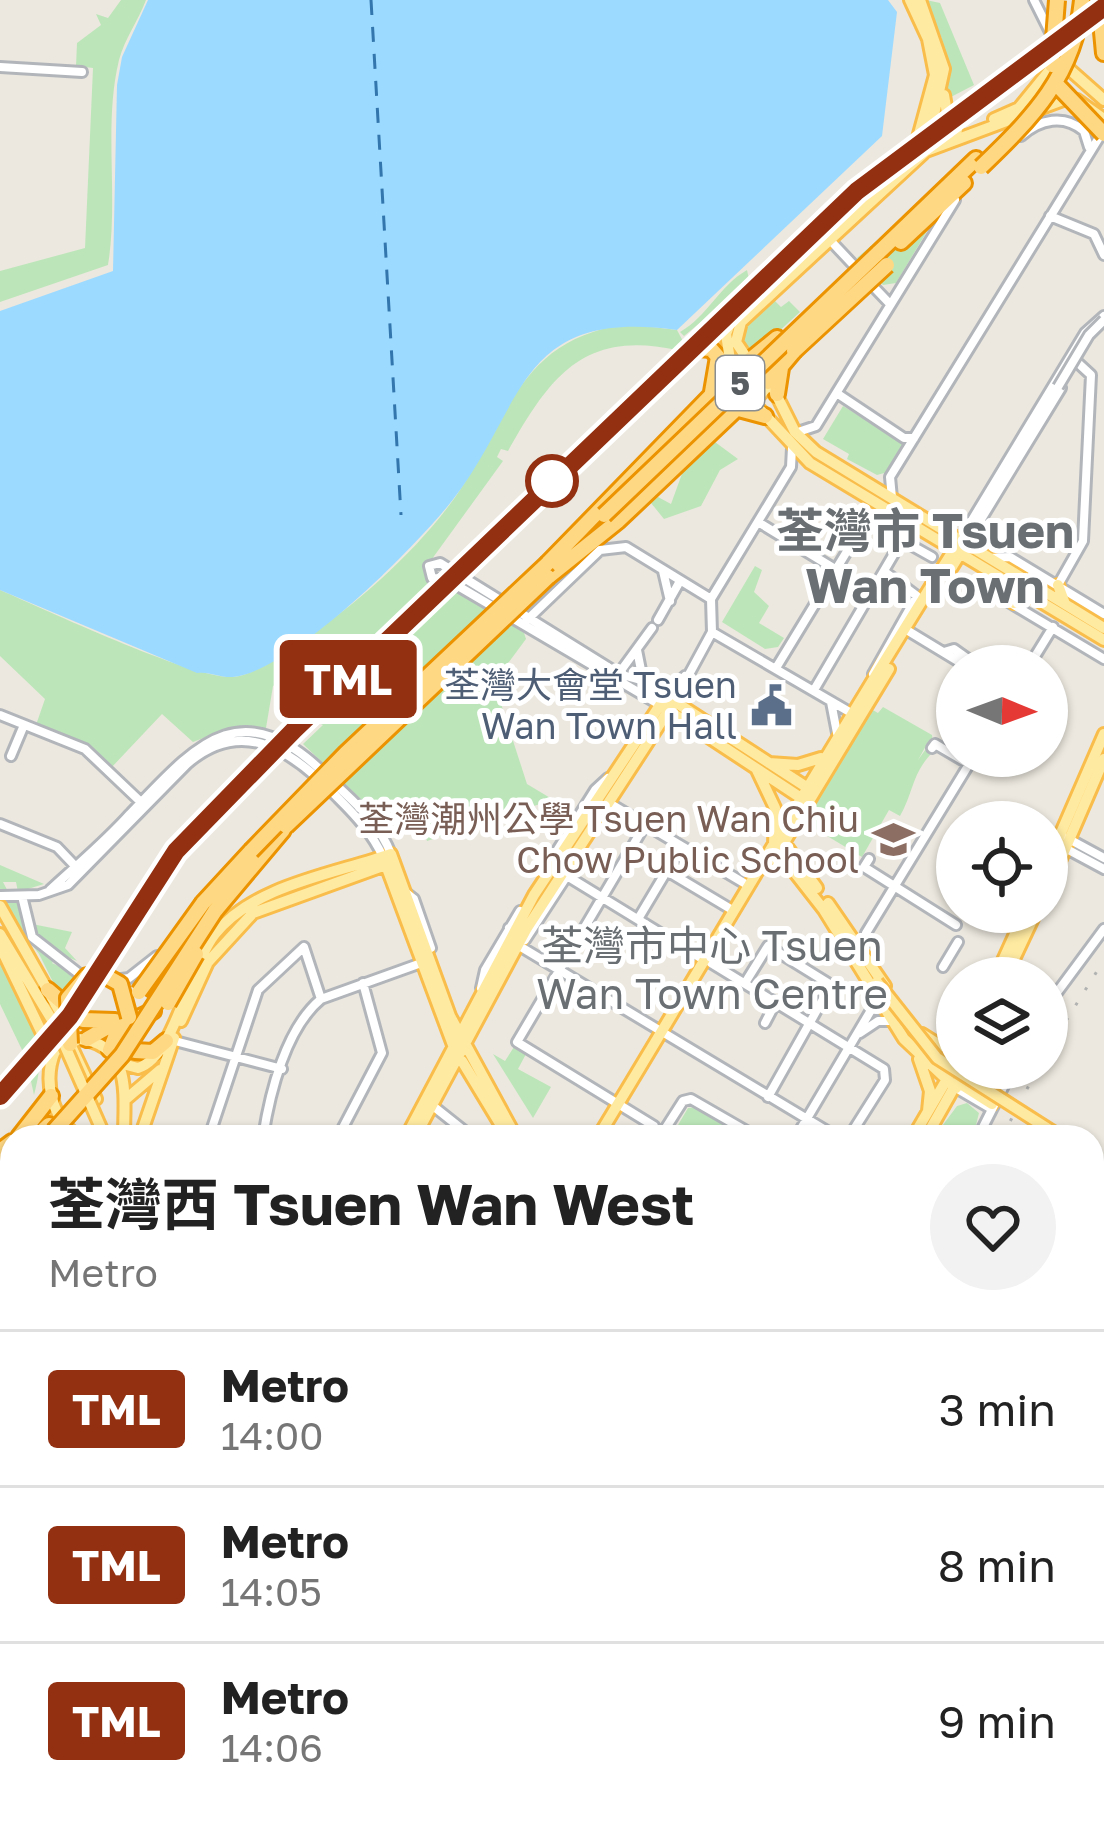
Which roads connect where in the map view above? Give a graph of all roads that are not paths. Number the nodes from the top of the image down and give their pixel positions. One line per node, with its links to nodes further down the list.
1 (910, 0): 21 (main road)
2 (920, 0): 13 (main road)
3 (1034, 0): 7 (street)
4 (1058, 0): 10 (highway, bridge)
5 (1078, 0): 24 (highway, 5, bridge); 27 (highway, 5, bridge)
6 (1099, 0): 8 (highway)
7 (1060, 44)
8 (1104, 53)
9 (0, 67): 11 (street)
10 (1053, 68): 12 (main road); 14 (main road)
11 (82, 72)
12 (1076, 80): 15 (main road); 16 (main road)
13 (943, 85): 18 (main road); 21 (main road)
14 (1040, 85): 15 (main road); 18 (main road)
15 (1064, 97): 17 (main road); 19 (main road); 20 (highway, bridge)
16 (1104, 100)
17 (1104, 119)
18 (957, 130): 21 (main road)
19 (977, 130): 21 (main road); 23 (main road)
20 (1104, 132): 22 (street)
21 (922, 145): 26 (main road)
22 (1089, 147): 23 (street); 25 (street)
23 (999, 155): 29 (street)
24 (915, 216): 32 (highway, bridge); 54 (highway, 5, bridge)
25 (1050, 216): 28 (street); 44 (street)
26 (826, 235): 29 (street); 32 (main road); 34 (main road)
27 (909, 235): 35 (highway, bridge); 54 (highway, 5, bridge)
28 (1104, 255)
29 (890, 304): 36 (street)
30 (1104, 320): 33 (street); 41 (street, bridge)
31 (698, 349): 38 (highway)
32 (749, 360): 34 (main road); 35 (main road)
33 (1072, 363): 42 (street); 59 (street)
34 (731, 374): 37 (main road); 38 (highway)
35 (771, 386): 37 (main road); 39 (main road)
36 (837, 393): 43 (street); 44 (street)
37 (744, 402): 40 (highway); 54 (highway)
38 (706, 405): 54 (highway, bridge)
39 (784, 410): 40 (main road); 43 (main road)
40 (767, 418): 45 (main road)
41 (1040, 420): 42 (street); 50 (street)
42 (1028, 430): 50 (street)
43 (796, 432): 45 (main road)
44 (914, 438): 46 (street)
45 (803, 459): 46 (main road); 47 (street); 48 (main road)
46 (891, 492): 48 (main road)
47 (758, 523): 53 (street); 60 (street)
48 (944, 537): 50 (main road); 50 (main road)
49 (902, 540): 50 (street); 53 (street); 55 (street)
50 (956, 550): 51 (main road); 57 (main road); 67 (main road)
51 (987, 558): 59 (main road); 59 (street)
52 (662, 569): 56 (street); 62 (street); 64 (street)
53 (836, 569): 74 (street)
54 (548, 570): 105 (highway, 5, bridge)
55 (885, 572): 77 (street); 78 (street)
56 (680, 580): 60 (street); 62 (street)
57 (1005, 582): 61 (main road); 69 (main road)
58 (987, 589): 61 (street)
59 (1061, 594): 63 (street); 66 (main road)
60 (711, 598): 68 (street)
61 (1013, 600): 65 (street)
62 (670, 601): 72 (street)
63 (1104, 614)
64 (525, 622): 64 (street); 75 (street)
65 (1053, 627): 70 (street); 73 (street)
66 (1104, 628)
67 (908, 631): 71 (street); 77 (main road); 93 (main road)
68 (712, 632): 74 (street); 80 (street)
69 (1104, 640)
70 (1042, 645)
71 (936, 648)
72 (637, 650): 75 (street); 76 (street)
73 (1104, 658)
74 (776, 668): 78 (street)
75 (616, 678): 76 (street); 80 (street)
76 (644, 681): 80 (street)
77 (871, 682): 81 (main road)
78 (814, 690): 79 (street)
79 (830, 700): 81 (street); 85 (street)
80 (667, 706): 91 (main road); 91 (main road); 94 (main road); 130 (main road)
81 (853, 714): 85 (main road)
82 (0, 715): 83 (street)
83 (24, 724): 88 (street); 95 (street)
84 (1104, 734): 99 (main road)
85 (837, 738): 89 (main road)
86 (936, 743): 87 (street)
87 (932, 748)
88 (11, 756)
89 (824, 757): 91 (main road); 93 (main road)
90 (1104, 759): 100 (main road)
91 (759, 765): 93 (main road); 104 (main road)
92 (961, 777): 115 (street)
93 (807, 791): 96 (main road); 104 (main road)
94 (610, 802): 98 (street); 113 (street); 130 (main road)
95 (144, 804): 107 (street); 111 (street)
96 (798, 820): 104 (main road); 109 (main road)
97 (0, 824): 111 (street)
98 (645, 826): 103 (street); 119 (street)
99 (1068, 829)
100 (1068, 832)
101 (1068, 844): 106 (street)
102 (1068, 845): 110 (street)
103 (681, 848): 112 (street); 114 (street)
104 (777, 848): 109 (main road); 114 (main road); 131 (main road); 135 (main road)
105 (254, 855): 146 (highway, bridge); 146 (highway, bridge); 154 (highway, 5, bridge); 186 (highway, 5, bridge)
106 (1104, 858)
107 (388, 859): 127 (main road); 136 (main road); 136 (main road)
108 (868, 859): 115 (street)
109 (803, 867): 131 (main road)
110 (1104, 868)
111 (80, 871): 116 (street)
112 (667, 871): 121 (street); 125 (street)
113 (567, 876): 119 (street); 130 (street)
114 (750, 887): 121 (main road)
115 (894, 887): 122 (street); 128 (street)
116 (44, 893): 118 (street); 124 (street)
117 (1, 896): 118 (street)
118 (22, 896): 124 (street)
119 (602, 898): 125 (street); 137 (street)
120 (0, 907): 141 (main road)
121 (735, 912): 135 (main road)
122 (936, 913)
123 (0, 916): 151 (main road)
124 (26, 918): 127 (street)
125 (638, 919): 135 (street)
126 (1104, 929): 138 (street)
127 (220, 933): 158 (main road)
128 (866, 933): 131 (street); 131 (street)
129 (0, 934): 151 (main road)
130 (517, 938): 137 (street); 148 (main road); 148 (main road)
131 (851, 942): 143 (main road); 153 (main road); 211 (main road, bridge); 212 (main road, bridge)
132 (958, 942): 134 (street)
133 (0, 946): 164 (main road)
134 (949, 957)
135 (708, 961): 140 (street); 152 (main road)
136 (430, 967): 139 (street); 145 (main road); 159 (main road)
137 (560, 970): 152 (street); 180 (street)
138 (1068, 978)
139 (363, 983): 142 (street); 195 (street)
140 (745, 983): 144 (street); 150 (street)
141 (48, 990): 146 (highway); 156 (main road)
142 (321, 999): 163 (street); 167 (street)
143 (877, 1000): 147 (main road); 155 (street)
144 (776, 1002): 149 (street); 150 (street)
145 (449, 1016): 148 (main road); 159 (main road)
146 (123, 1021): 156 (highway); 158 (highway); 165 (highway)
147 (891, 1021): 155 (street); 162 (main road)
148 (471, 1022): 159 (main road)
149 (765, 1023)
150 (812, 1025): 161 (street); 177 (street)
151 (60, 1029): 156 (main road, bridge); 188 (main road, bridge)
152 (664, 1034): 177 (street); 180 (main road)
153 (922, 1034): 157 (main road); 160 (main road); 162 (main road)
154 (124, 1037): 156 (highway, bridge); 185 (highway, 5, bridge)
155 (855, 1038): 161 (street)
156 (78, 1041): 164 (main road); 165 (main road); 189 (main road, bridge)
157 (936, 1043)
158 (166, 1045): 163 (street); 165 (main road); 166 (main road)
159 (456, 1045): 169 (main road); 170 (main road); 196 (main road); 200 (main road)
160 (936, 1047)
161 (849, 1049): 183 (street); 207 (street)
162 (915, 1053): 168 (main road); 208 (main road)
163 (234, 1054): 167 (street); 193 (street)
164 (53, 1056): 175 (main road)
165 (114, 1056): 178 (main road)
166 (160, 1069): 178 (main road); 192 (main road)
167 (282, 1069): 194 (street)
168 (936, 1071)
169 (451, 1072): 170 (main road); 179 (main road)
170 (469, 1074): 199 (main road)
171 (950, 1089): 209 (main road)
172 (959, 1089): 181 (street)
173 (988, 1089): 176 (street)
174 (1002, 1089): 176 (street)
175 (51, 1096): 184 (highway); 187 (main road)
176 (998, 1096): 181 (street)
177 (768, 1097): 183 (street)
178 (126, 1099): 182 (main road)
179 (433, 1105): 197 (main road); 198 (street)
180 (621, 1106): 201 (main road); 202 (street)
181 (992, 1109): 210 (street)
182 (124, 1119): 190 (main road); 191 (main road)
183 (806, 1120): 205 (street); 206 (street)
184 (27, 1125)
185 (55, 1125)
186 (56, 1125)
187 (69, 1125)
188 (103, 1125)
189 (104, 1125)
190 (119, 1125)
191 (124, 1125)
192 (144, 1125)
193 (213, 1125)
194 (266, 1125)
195 (344, 1125)
196 (416, 1125)
197 (419, 1125)
198 (457, 1125)
199 (504, 1125)
200 (505, 1125)
201 (609, 1125)
202 (652, 1125)
203 (667, 1125): 204 (street)
204 (736, 1125)
205 (803, 1125)
206 (815, 1125)
207 (856, 1125)
208 (926, 1125)
209 (929, 1125)
210 (984, 1125)
211 (1029, 1125)
212 (1042, 1125)

